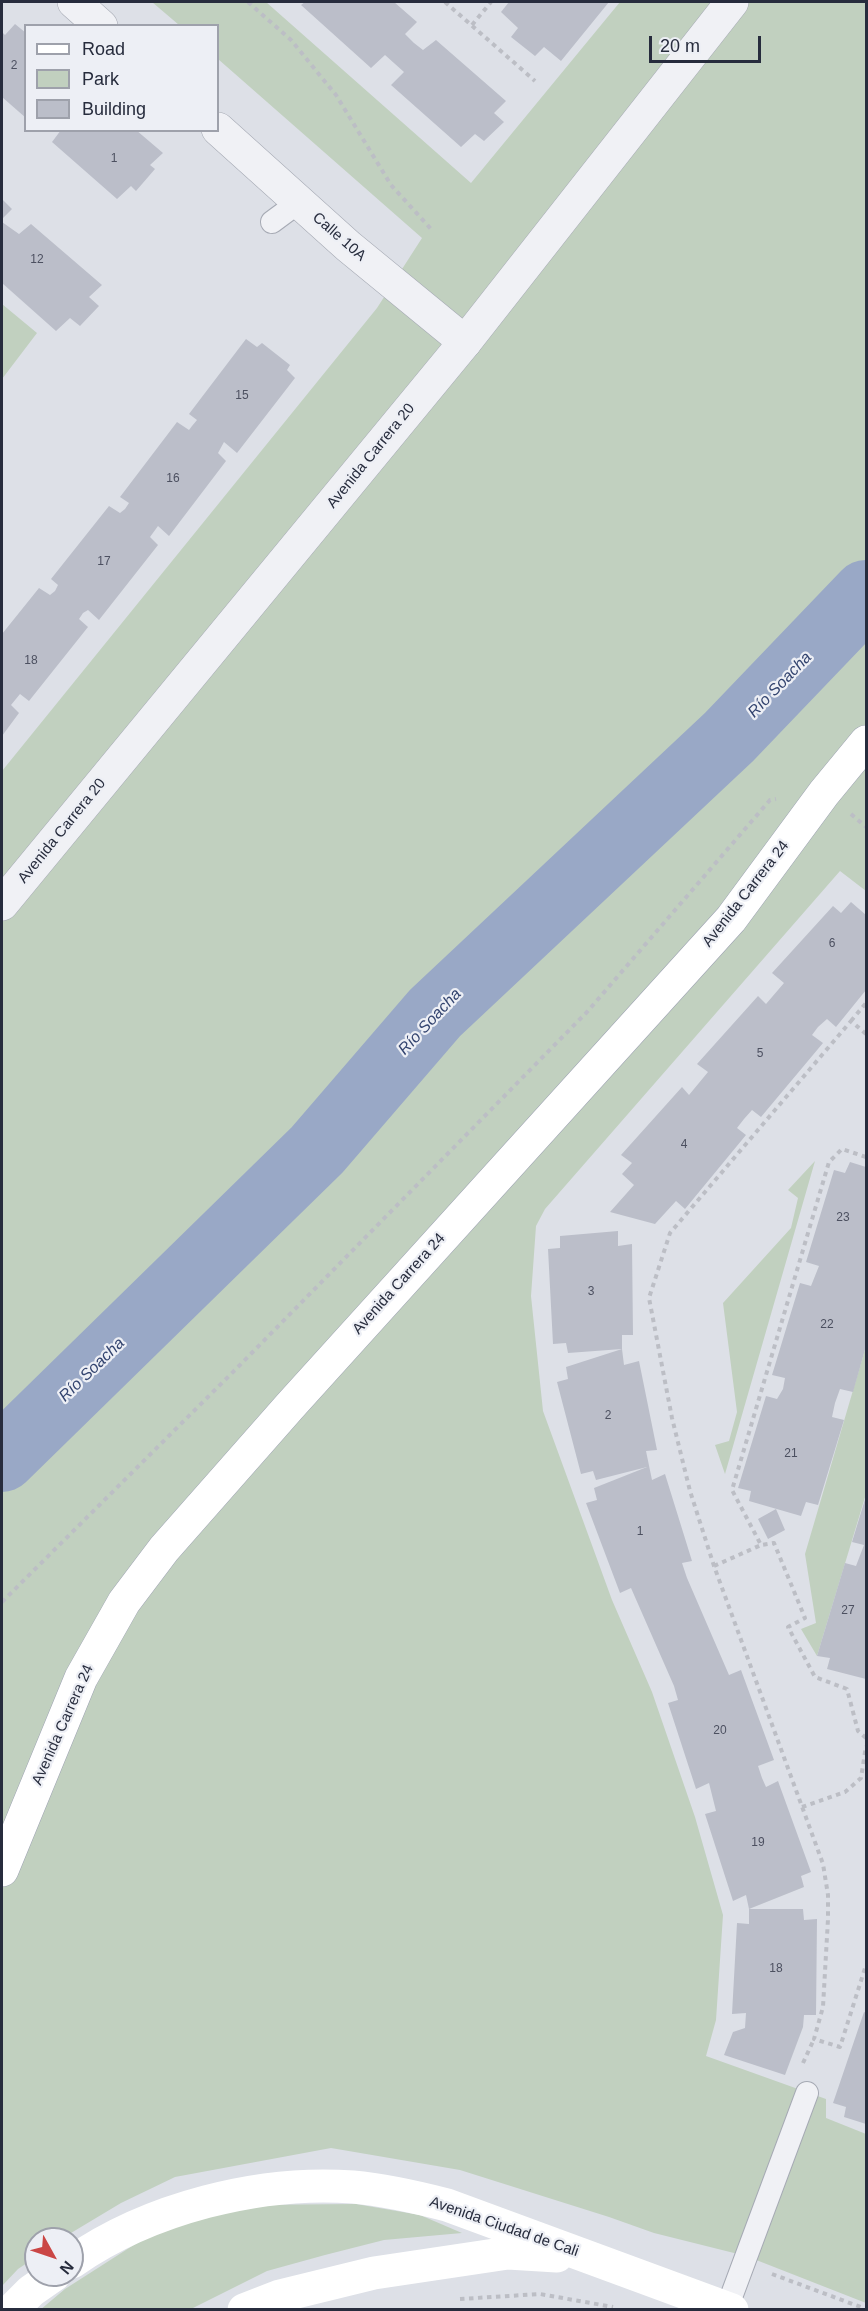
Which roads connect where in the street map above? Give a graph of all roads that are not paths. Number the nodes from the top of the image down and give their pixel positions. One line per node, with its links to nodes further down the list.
1 (74, 2): 3 (street)
2 (732, 2): 7 (street, Avenida Carrera 20)
3 (99, 24)
4 (219, 130): 5 (street, Calle 10A)
5 (299, 202): 6 (lane); 7 (street, Calle 10A)
6 (272, 222)
7 (465, 342): 9 (street, Avenida Carrera 20)
8 (867, 742): 10 (main road, Avenida Carrera 24)
9 (2, 904)
10 (2, 1870)
11 (807, 2093): 15 (lane)
12 (84, 2254): 13 (main road, Avenida Ciudad de Cali)
13 (594, 2258): 15 (main road); 17 (main road, Avenida Ciudad de Cali)
14 (37, 2287): 16 (main road)
15 (729, 2308)
16 (12, 2310)
17 (244, 2310)

